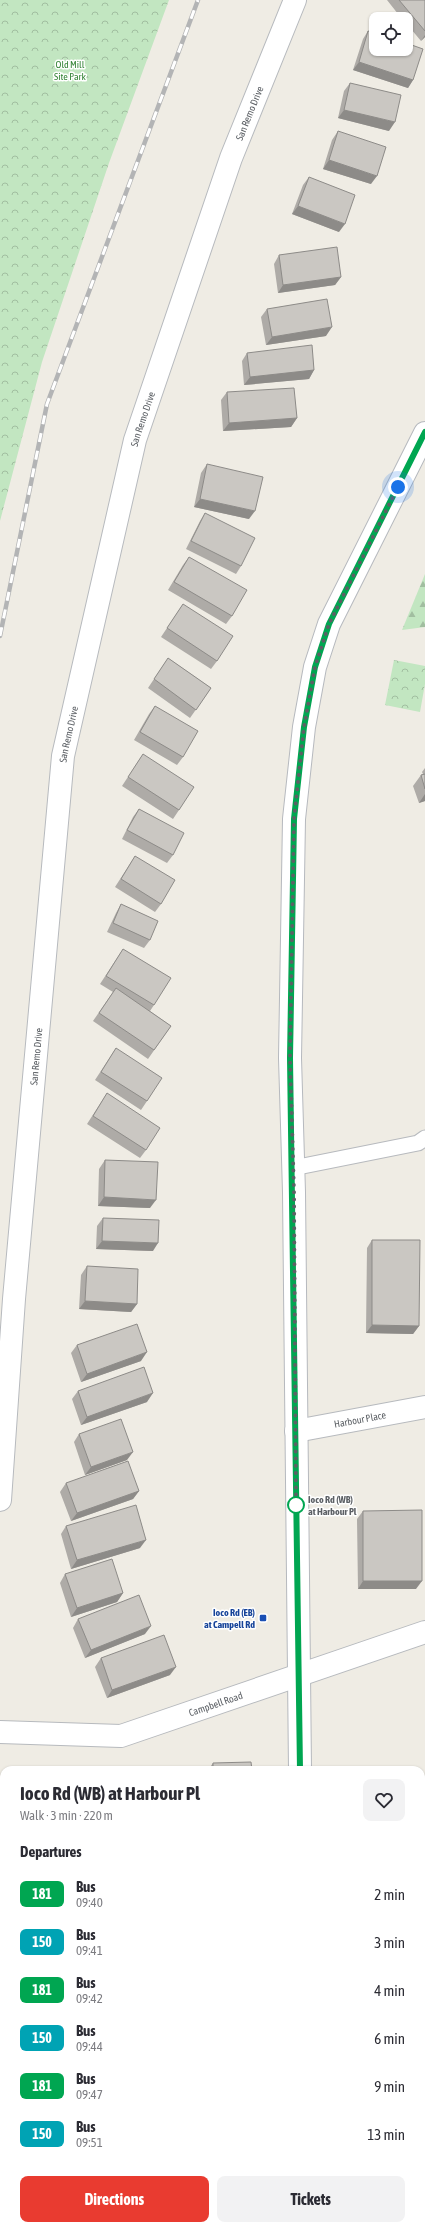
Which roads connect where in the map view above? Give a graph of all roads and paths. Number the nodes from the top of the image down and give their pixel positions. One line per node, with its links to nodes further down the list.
1 (294, 0): 7 (street, San Remo Drive)
2 (425, 432): 4 (street)
3 (425, 1138): 4 (lane)
4 (293, 1168): 6 (street)
5 (425, 1407): 6 (street, Harbour Place)
6 (296, 1431): 9 (street)
7 (0, 1500)
8 (425, 1632): 9 (street, Campbell Road)
9 (298, 1674): 10 (street, Campbell Road); 11 (street)
10 (0, 1732)
11 (300, 1766)

